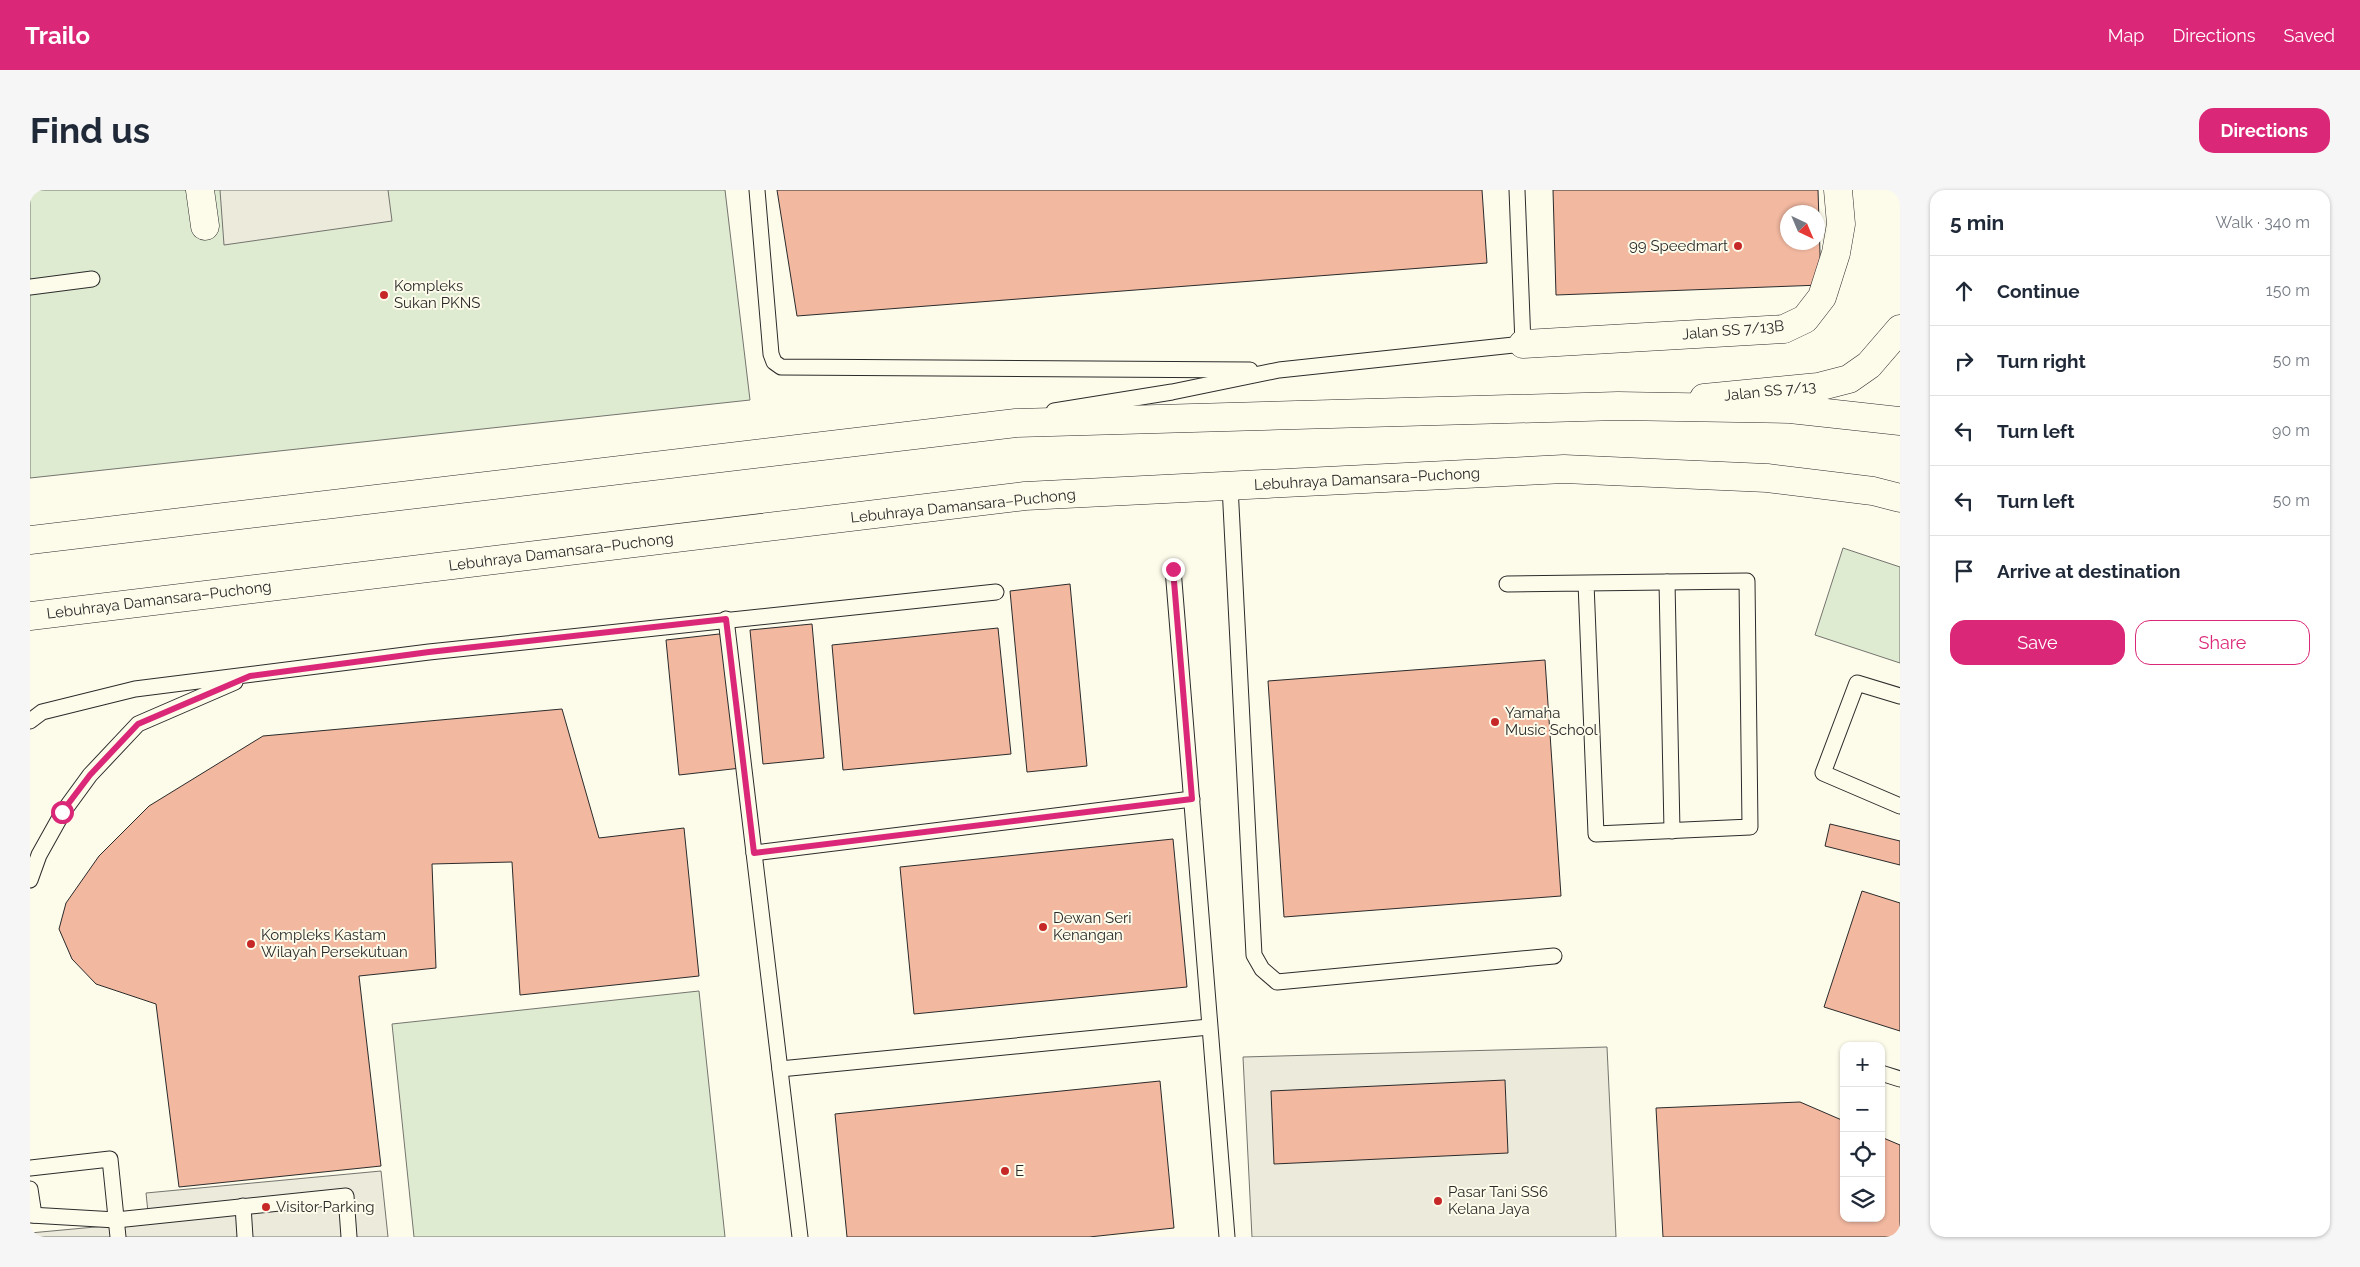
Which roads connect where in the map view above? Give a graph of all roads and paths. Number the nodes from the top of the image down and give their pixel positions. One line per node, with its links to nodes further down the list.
1 (200, 190): 5 (main road)
2 (757, 190): 10 (lane)
3 (1517, 190): 9 (lane)
4 (1838, 190): 9 (main road, Jalan SS 7/13B)
5 (204, 226)
6 (92, 279): 7 (lane)
7 (30, 287)
8 (1900, 330): 11 (main road, Jalan SS 7/13)
9 (1522, 344): 10 (lane)
10 (1279, 370): 13 (lane)
11 (1618, 406): 12 (main road); 13 (main road)
12 (1900, 421)
13 (838, 444): 16 (main road)
14 (1230, 486): 15 (main road, Lebuhraya Damansara–Puchong); 22 (main road, Lebuhraya Damansara–Puchong); 32 (lane)
15 (1900, 498)
16 (30, 540)
17 (1173, 569): 27 (lane)
18 (1667, 582): 19 (lane); 29 (lane); 29 (lane)
19 (1586, 583): 20 (lane); 29 (lane)
20 (1507, 584)
21 (996, 592): 23 (lane)
22 (30, 616)
23 (726, 619): 24 (lane); 30 (lane)
24 (250, 676): 26 (lane); 31 (lane)
25 (1900, 696): 28 (lane)
26 (30, 721)
27 (1192, 799): 30 (lane); 33 (lane)
28 (1900, 806)
29 (1672, 831)
30 (754, 853): 34 (lane)
31 (30, 880)
32 (1554, 956)
33 (1209, 1026): 34 (lane); 46 (lane)
34 (780, 1069): 45 (lane)
35 (1885, 1074): 36 (lane)
36 (1900, 1079)
37 (30, 1168): 41 (lane)
38 (30, 1189): 40 (lane)
39 (243, 1206): 41 (lane); 43 (lane); 44 (lane)
40 (32, 1215): 41 (lane)
41 (116, 1220): 42 (lane)
42 (118, 1237)
43 (245, 1237)
44 (349, 1237)
45 (800, 1237)
46 (1227, 1237)

